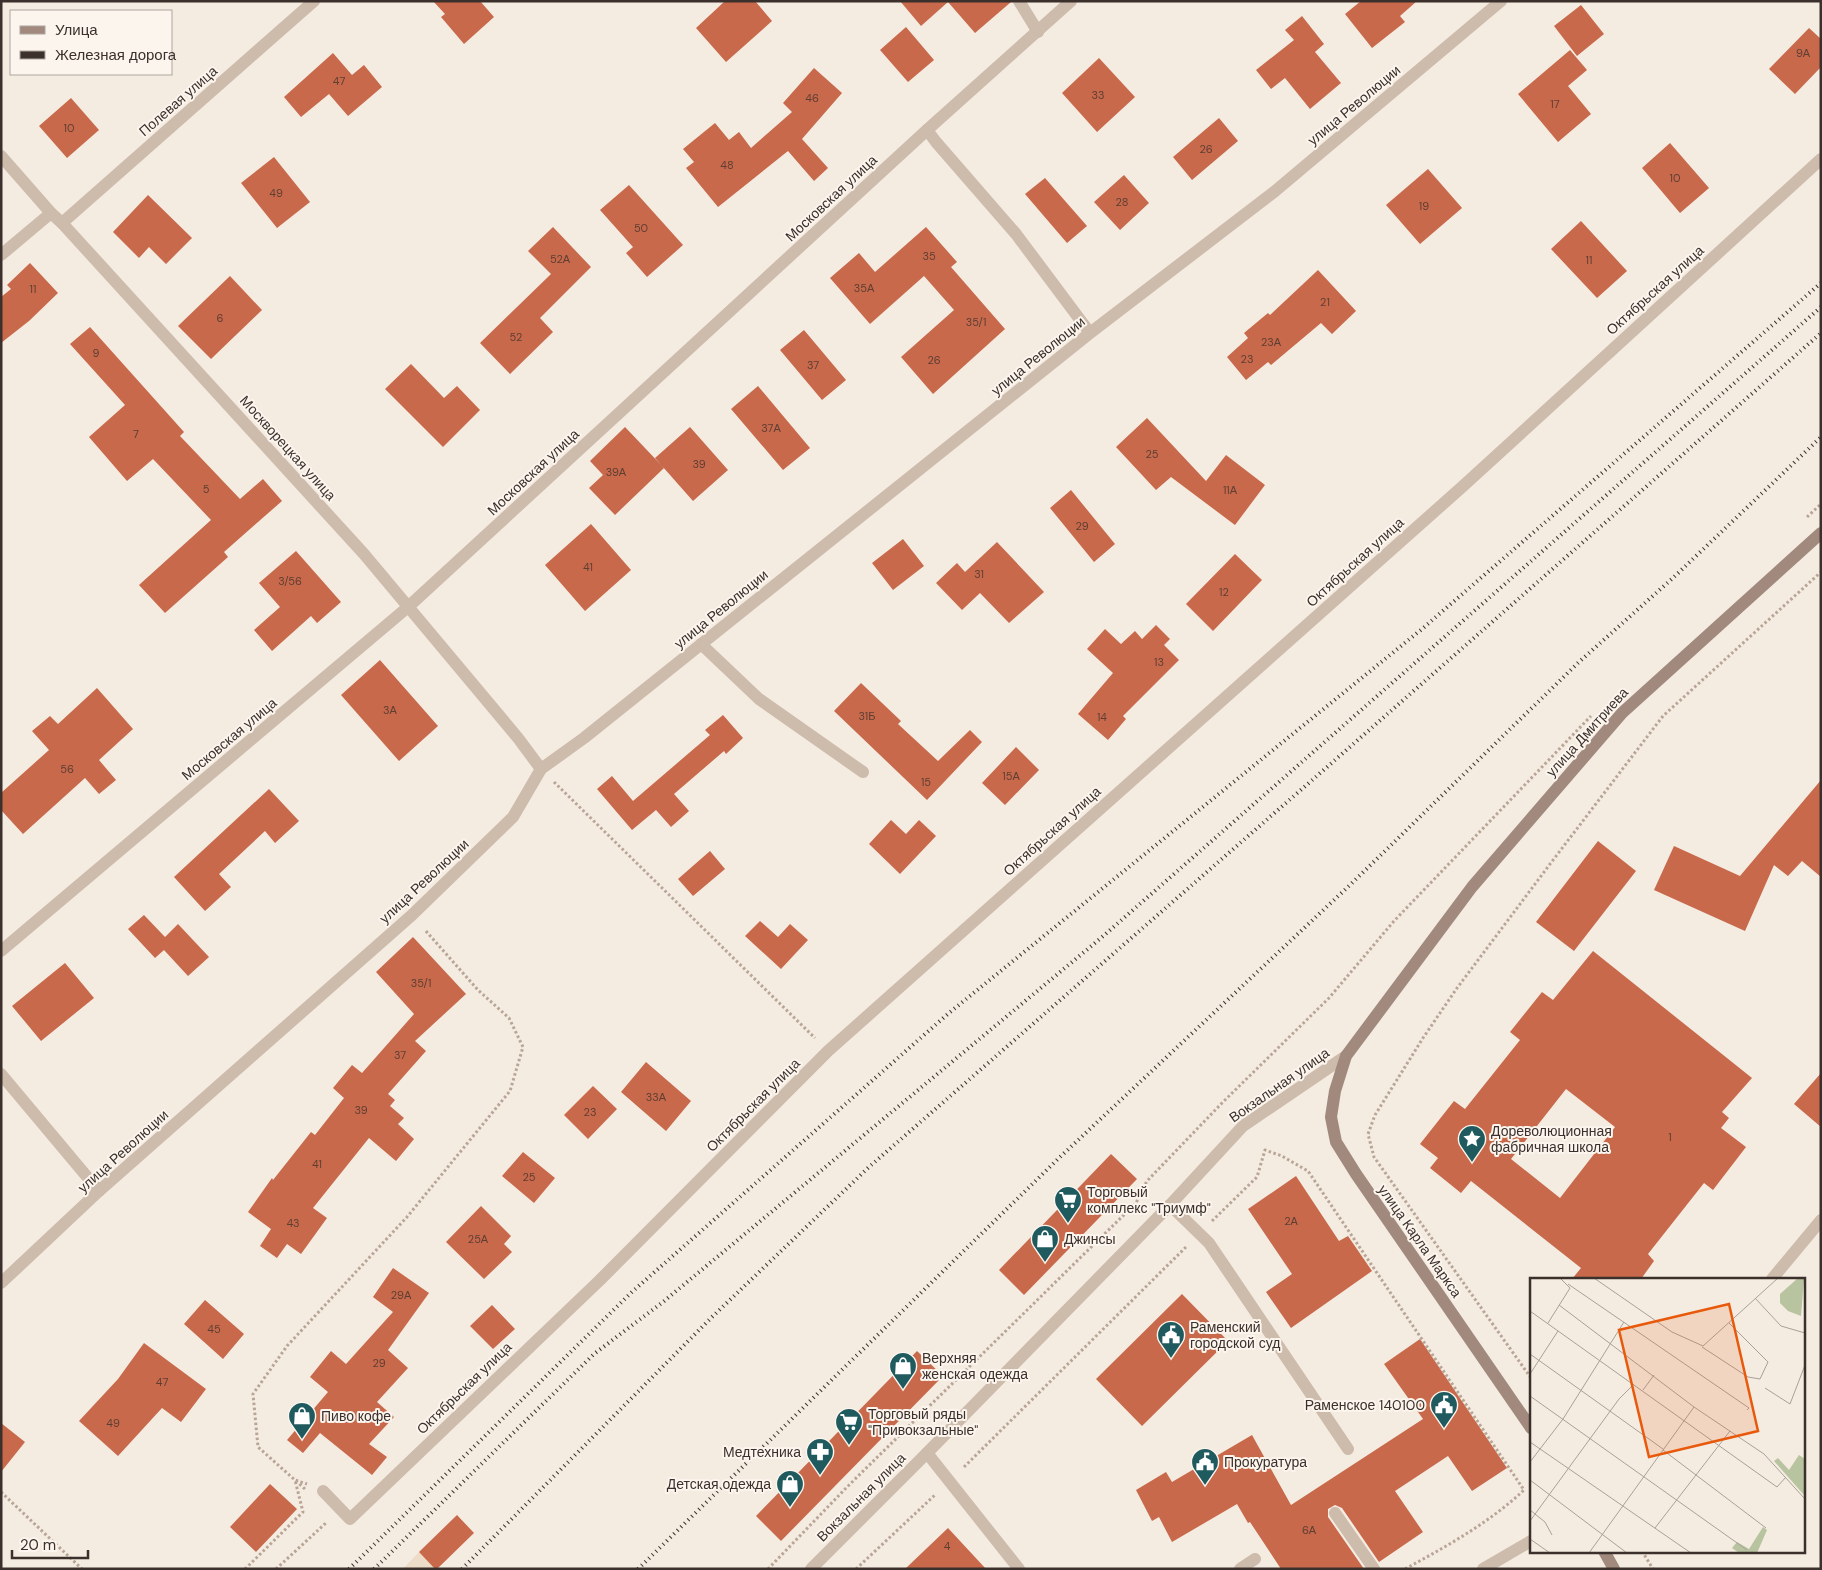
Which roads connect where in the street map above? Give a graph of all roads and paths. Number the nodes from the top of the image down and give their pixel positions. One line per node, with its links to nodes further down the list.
1 (314, 1): 10 (street, Полевая улица)
2 (1019, 1): 5 (street)
3 (1071, 1): 5 (street, Московская улица)
4 (1501, 1): 12 (street, улица Революции)
5 (1038, 32): 6 (street, Московская улица)
6 (928, 130): 12 (street); 17 (street, Московская улица)
7 (1, 156): 9 (street, Москворецкая улица)
8 (1821, 160): 24 (street, Октябрьская улица)
9 (51, 213): 10 (street, Москворецкая улица); 11 (street)
10 (62, 223): 17 (street, Москворецкая улица)
11 (1, 255)
12 (1090, 333): 18 (street, улица Революции)
13 (1821, 504): 14 (path)
14 (1802, 522)
15 (1821, 533): 25 (main road, улица Дмитриева)
16 (1821, 572): 33 (path)
17 (408, 607): 20 (street, Москворецкая улица); 23 (street, Московская улица)
18 (701, 644): 20 (street, улица Революции); 21 (street)
19 (1597, 710): 51 (path)
20 (541, 769): 22 (street, улица Революции); 24 (path)
21 (863, 772)
22 (412, 915): 27 (street, улица Революции); 37 (path)
23 (1, 951)
24 (828, 1051): 39 (street, Октябрьская улица)
25 (1346, 1056): 28 (street, Вокзальная улица); 34 (main road, улица Карла Маркса)
26 (1, 1074): 27 (street)
27 (99, 1191): 32 (street, улица Революции)
28 (1170, 1205): 30 (street); 36 (street, Вокзальная улица)
29 (1821, 1220): 31 (street)
30 (1200, 1233): 35 (street); 38 (path); 57 (path)
31 (1773, 1278)
32 (1, 1283)
33 (1530, 1377)
34 (1530, 1427)
35 (1348, 1449)
36 (927, 1453): 38 (street); 52 (street, Вокзальная улица)
37 (295, 1480): 39 (path); 41 (path); 49 (path)
38 (950, 1481): 53 (path); 54 (street)
39 (323, 1491)
40 (1, 1492): 48 (path)
41 (308, 1492)
42 (1336, 1513): 56 (street)
43 (327, 1522): 50 (path)
44 (1530, 1542): 58 (street)
45 (1605, 1552): 59 (main road)
46 (1643, 1552): 60 (path)
47 (1256, 1559): 55 (street)
48 (82, 1569)
49 (245, 1569)
50 (276, 1569)
51 (768, 1569)
52 (810, 1569)
53 (856, 1569)
54 (1019, 1569)
55 (1240, 1569)
56 (1374, 1569)
57 (1405, 1569)
58 (1483, 1569)
59 (1614, 1569)
60 (1653, 1569)

